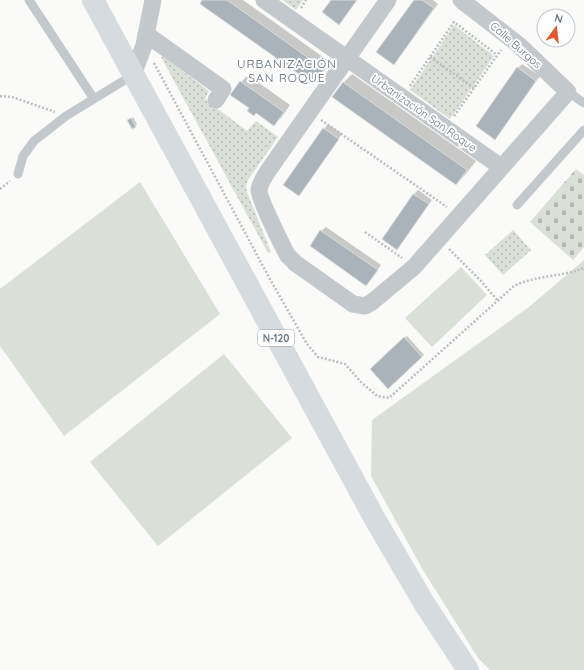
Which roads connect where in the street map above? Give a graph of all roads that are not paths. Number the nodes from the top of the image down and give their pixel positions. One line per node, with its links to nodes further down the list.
1 (29, 0): 11 (lane)
2 (93, 0): 9 (highway, N-120)
3 (153, 0): 7 (street)
4 (264, 0): 8 (street, Urbanización San Roque)
5 (388, 0): 8 (street)
6 (461, 0): 10 (street, Calle Burgos)
7 (145, 40): 9 (street); 12 (street)
8 (347, 58): 15 (street, Urbanización San Roque); 15 (street)
9 (133, 75): 11 (lane); 18 (highway, N-120)
10 (568, 92): 13 (lane); 15 (street)
11 (94, 98): 16 (lane)
12 (216, 100)
13 (584, 103)
14 (584, 130): 17 (lane)
15 (500, 167)
16 (18, 174)
17 (517, 205)
18 (468, 670)

